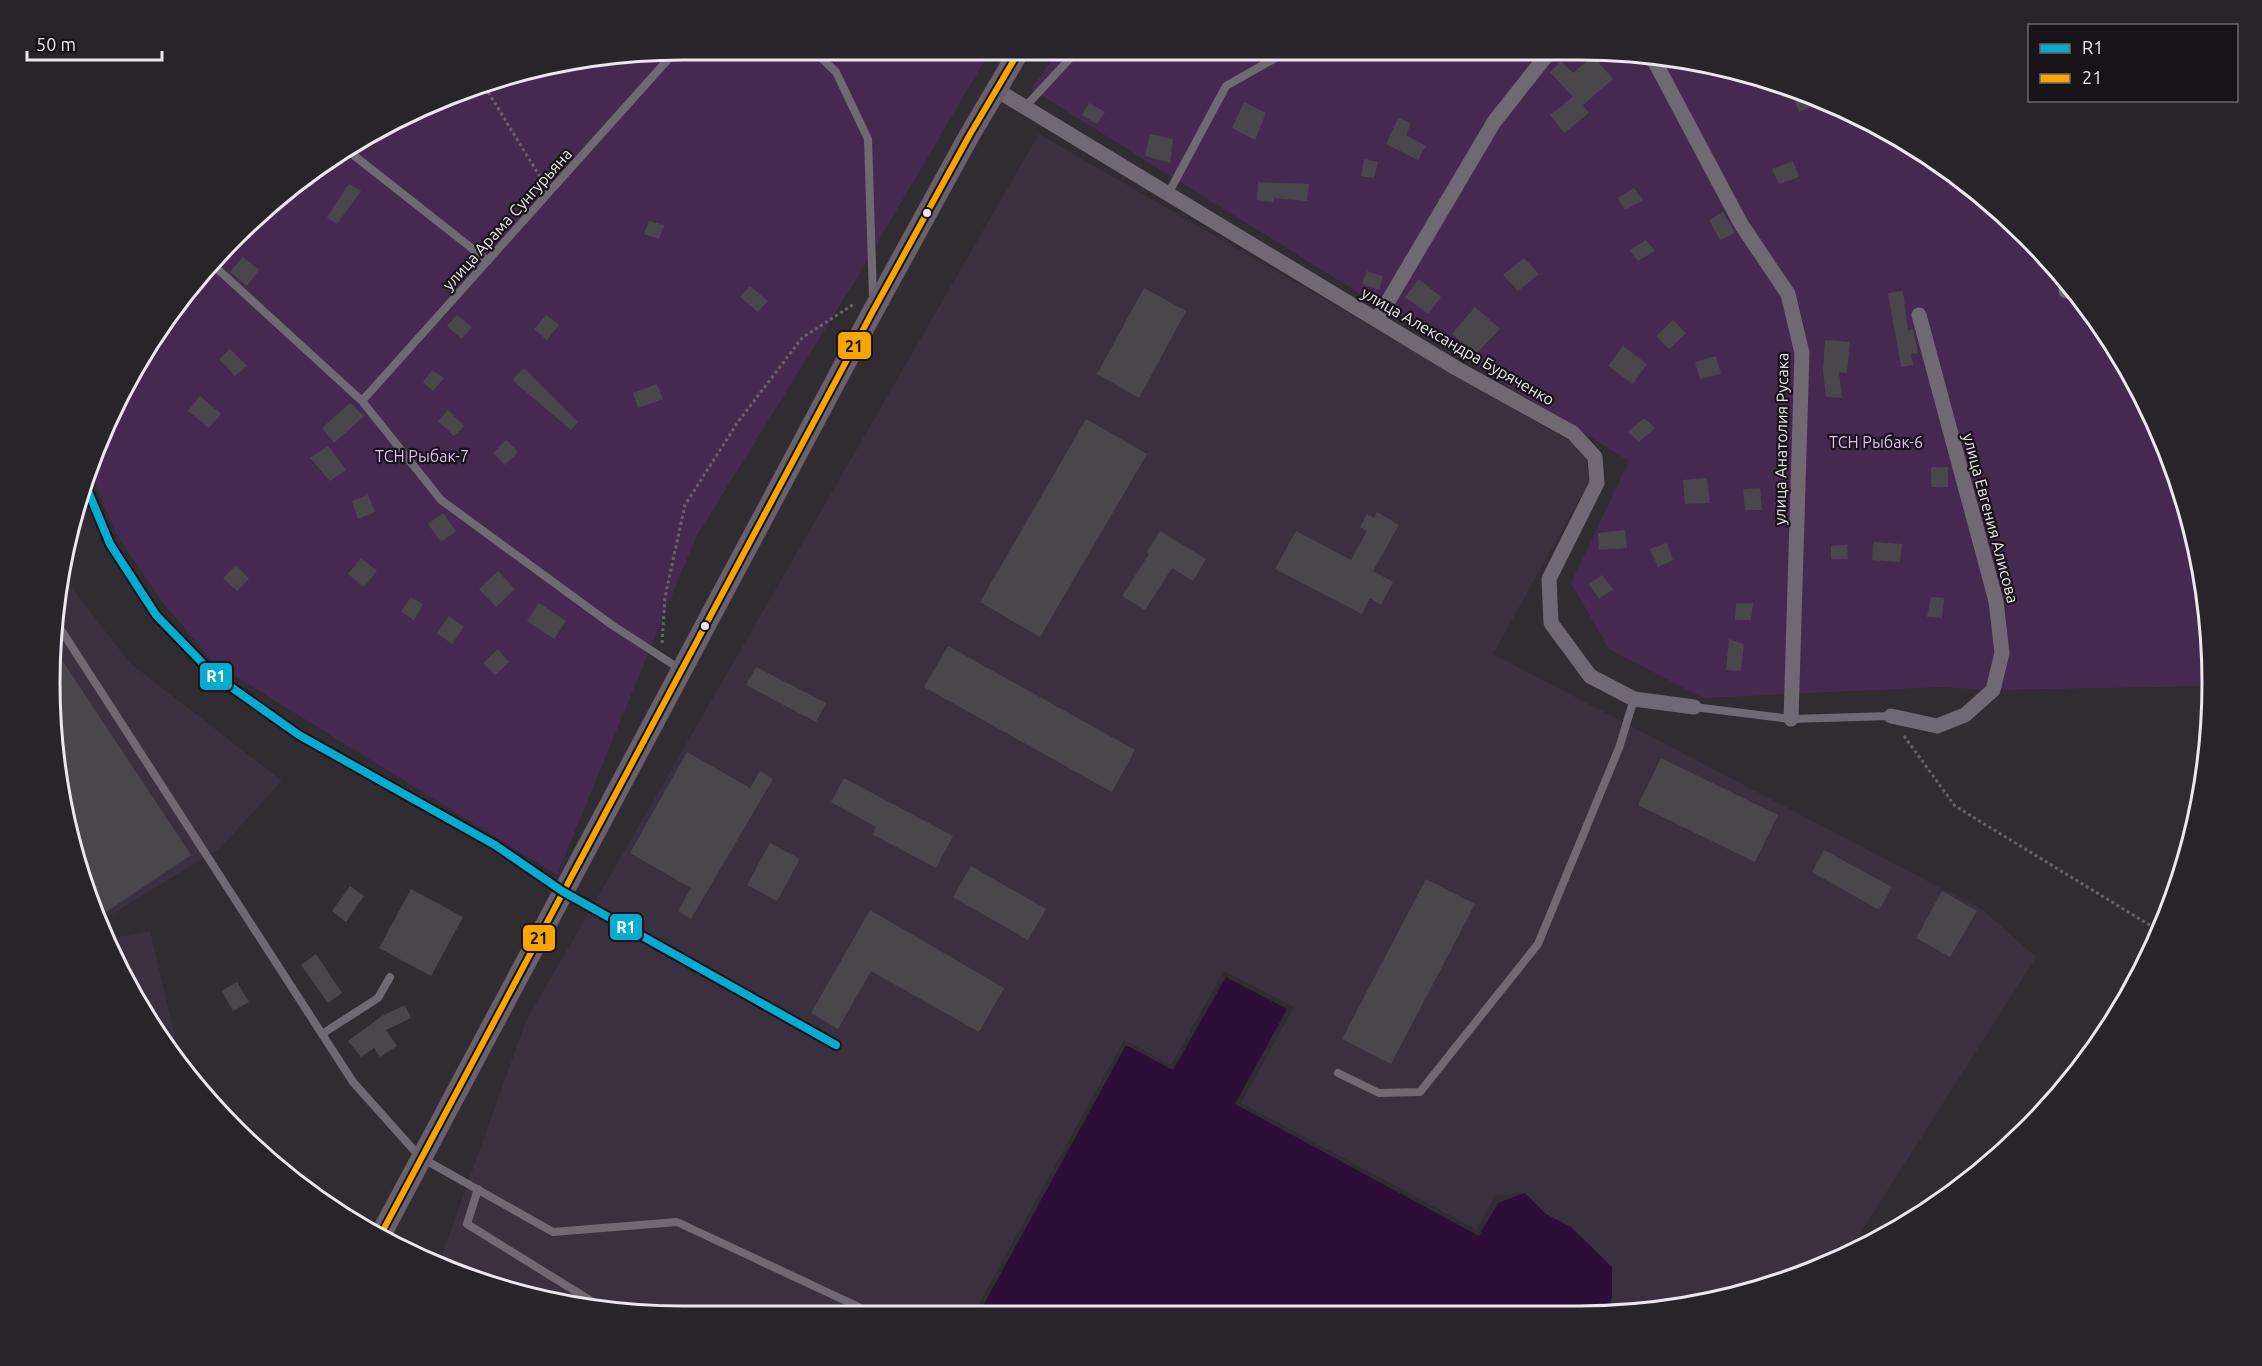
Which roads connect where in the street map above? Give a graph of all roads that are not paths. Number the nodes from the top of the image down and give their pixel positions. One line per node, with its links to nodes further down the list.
1 (667, 60): 12 (lane, улица Арама Сунгурьяна)
2 (823, 60): 14 (lane)
3 (1014, 60): 8 (main road)
4 (1068, 60): 9 (lane)
5 (1272, 60): 11 (lane)
6 (1543, 60): 16 (street)
7 (1656, 65): 23 (street, улица Анатолия Русака)
8 (995, 89): 9 (street, улица Александра Буряченко); 14 (main road)
9 (1024, 107): 11 (street, улица Александра Буряченко)
10 (352, 155): 12 (lane)
11 (1168, 194): 16 (street, улица Александра Буряченко)
12 (488, 261): 17 (lane, улица Арама Сунгурьяна)
13 (218, 269): 17 (lane)
14 (873, 301): 19 (main road)
15 (1919, 315): 22 (street, улица Евгения Алисова)
16 (1377, 320): 20 (street, улица Александра Буряченко)
17 (362, 401): 19 (lane)
18 (62, 631): 25 (lane)
19 (681, 670): 27 (main road)
20 (1634, 699): 21 (street, улица Александра Буряченко); 26 (lane)
21 (1694, 707): 23 (lane)
22 (1891, 716): 23 (lane)
23 (1791, 719)
24 (390, 977): 25 (lane)
25 (322, 1034): 27 (lane)
26 (1338, 1072)
27 (420, 1157): 28 (lane); 29 (main road)
28 (478, 1189): 30 (lane); 31 (lane)
29 (383, 1229)
30 (587, 1298)
31 (857, 1306)

